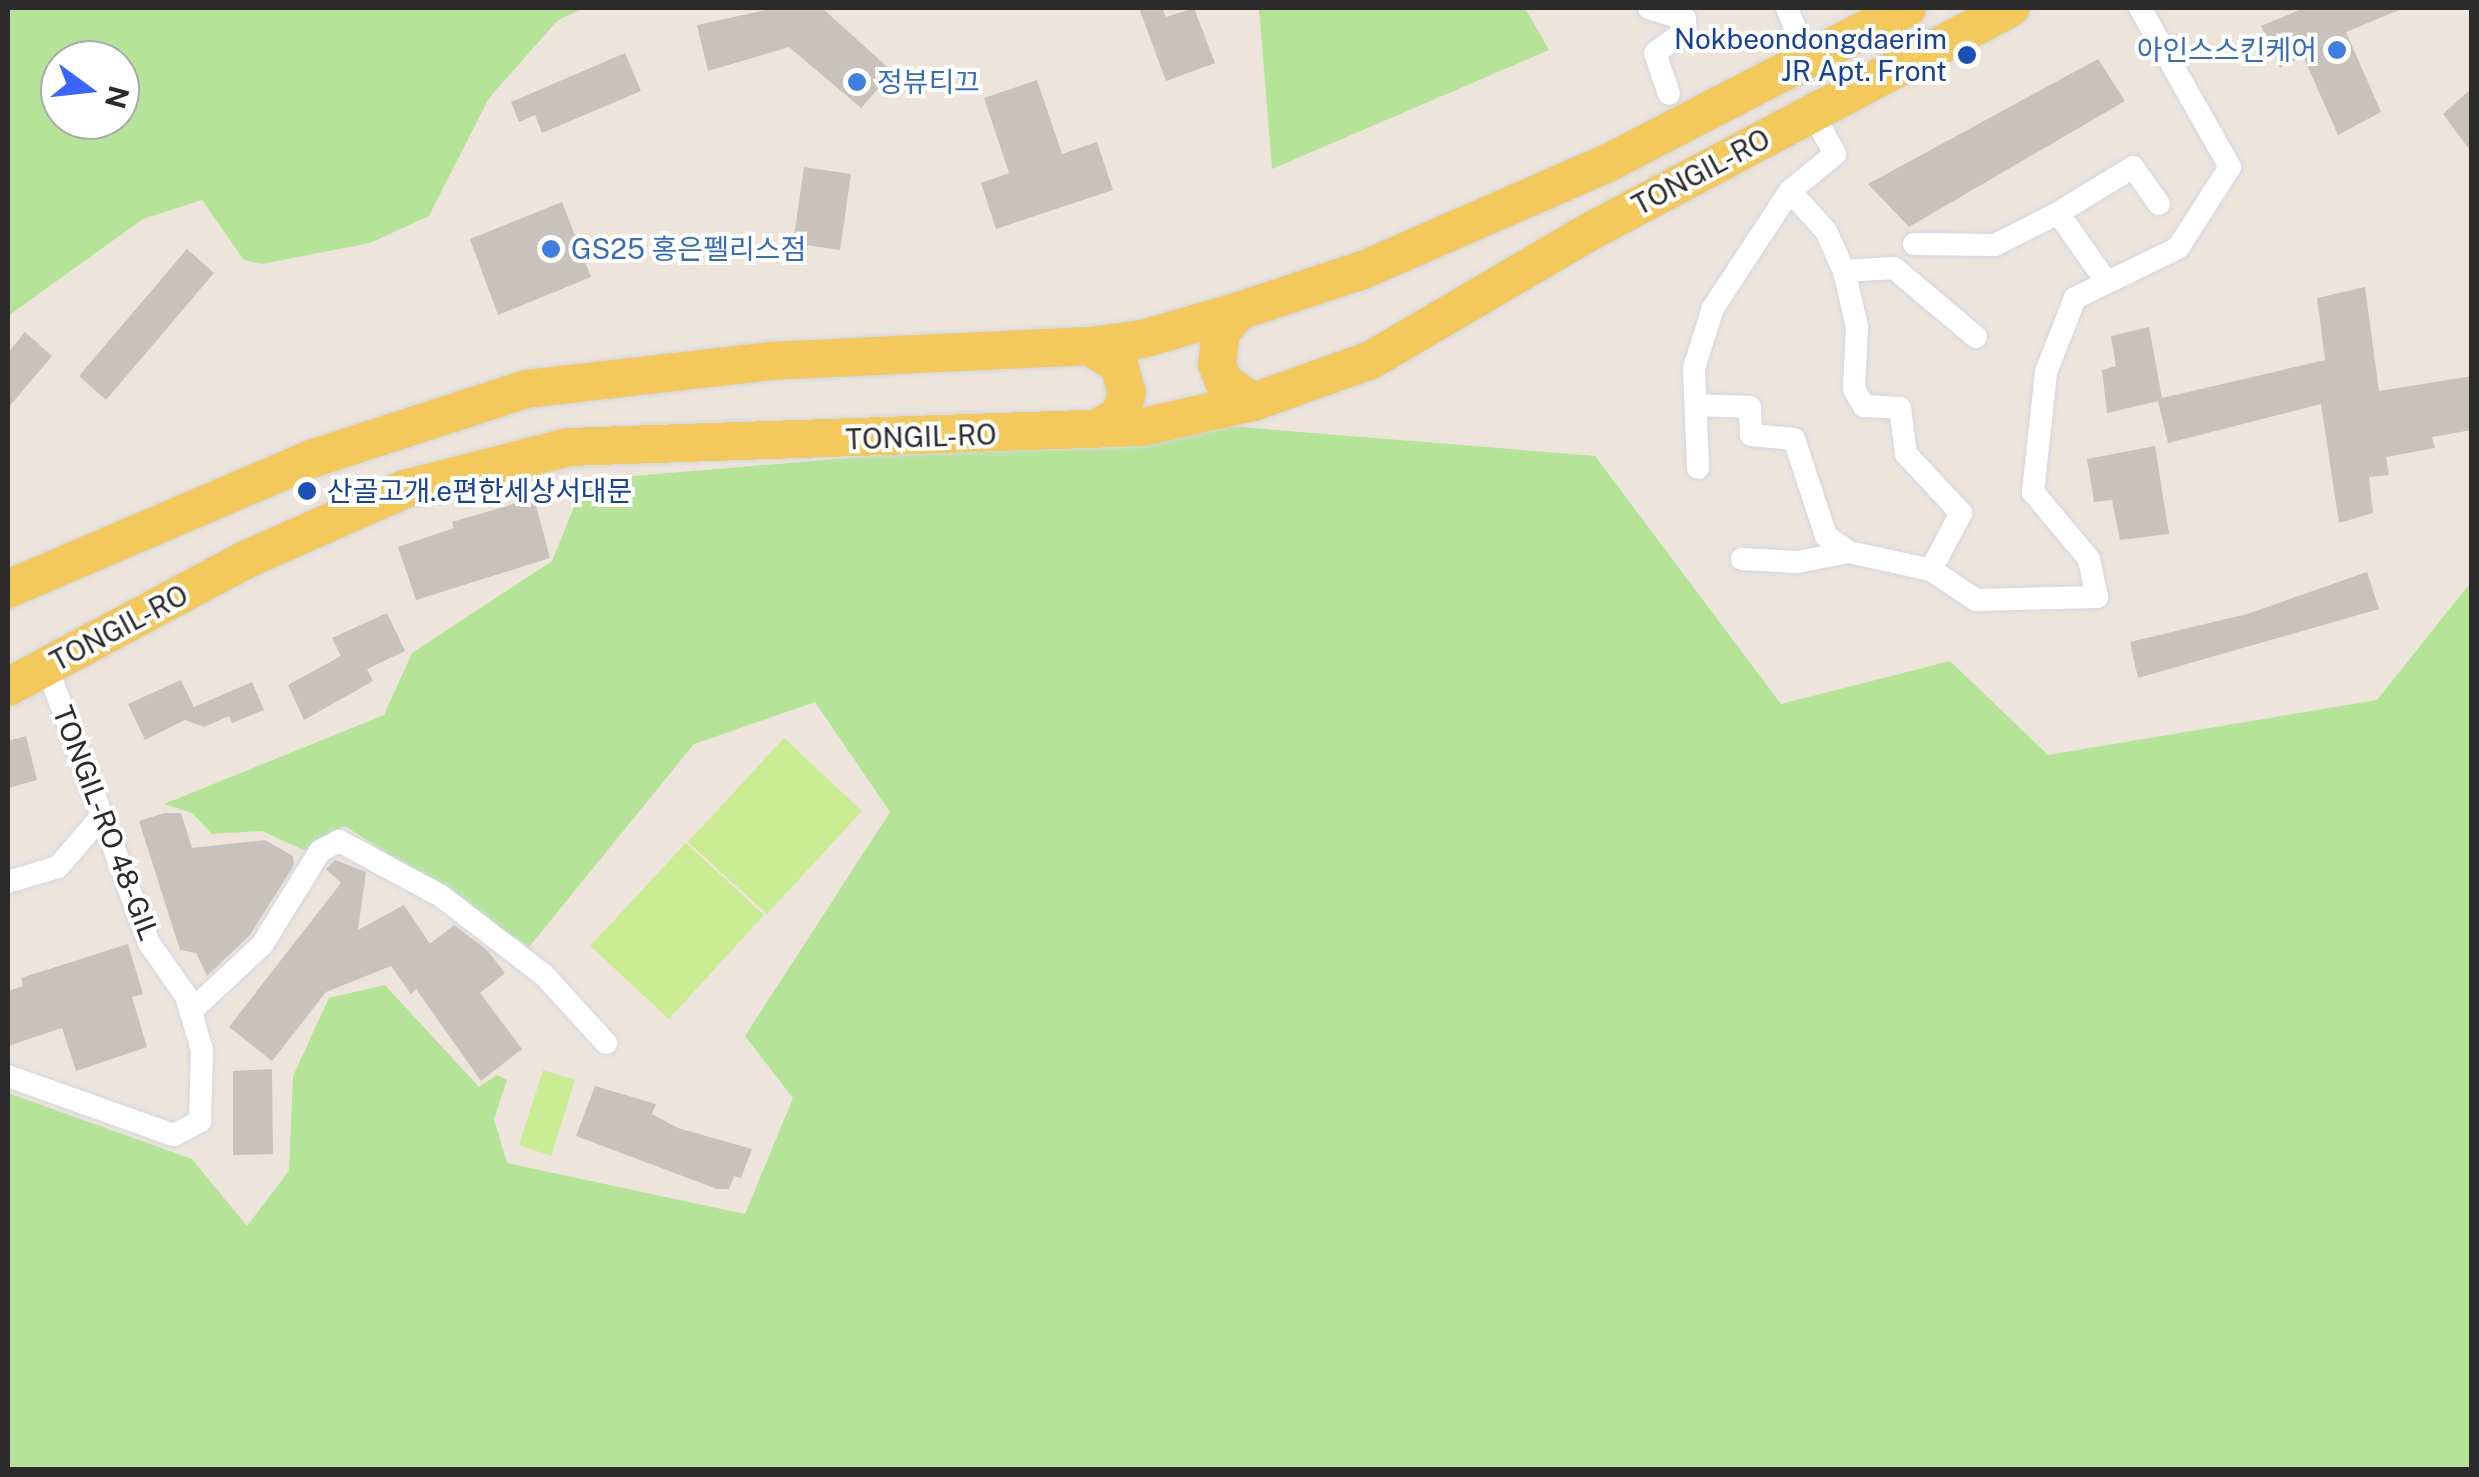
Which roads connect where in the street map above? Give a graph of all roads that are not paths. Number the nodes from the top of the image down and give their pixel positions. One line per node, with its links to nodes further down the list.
1 (1649, 8): 7 (street)
2 (1787, 8): 6 (street)
3 (1907, 8): 6 (main road, TONGIL-RO)
4 (2012, 8): 8 (main road, TONGIL-RO)
5 (2140, 8): 14 (street)
6 (1808, 58): 15 (main road, TONGIL-RO)
7 (1668, 94)
8 (1812, 112): 9 (street, TONGIL-RO); 18 (main road, TONGIL-RO)
9 (1790, 191): 13 (street); 19 (street, TONGIL-RO)
10 (2159, 204): 11 (street)
11 (2058, 213): 12 (street); 14 (street)
12 (1914, 244)
13 (1844, 270): 16 (street); 24 (street)
14 (2106, 281): 24 (street)
15 (1239, 311): 17 (main road, TONGIL-RO); 18 (main road)
16 (1976, 337)
17 (1089, 346): 20 (main road); 25 (main road, TONGIL-RO)
18 (1252, 402): 20 (main road, TONGIL-RO)
19 (1696, 405): 21 (street, TONGIL-RO); 22 (street)
20 (1097, 430): 26 (main road, TONGIL-RO)
21 (1698, 468)
22 (1849, 552): 23 (street); 24 (street)
23 (1742, 559)
24 (1930, 570)
25 (8, 589)
26 (48, 666): 27 (main road, TONGIL-RO); 28 (street, TONGIL-RO 48-GIL)
27 (8, 687)
28 (101, 817): 29 (street); 30 (street, TONGIL-RO 48-GIL)
29 (8, 882)
30 (190, 1011): 31 (street); 32 (street, TONGIL-RO 48-GIL)
31 (606, 1043)
32 (8, 1076)

